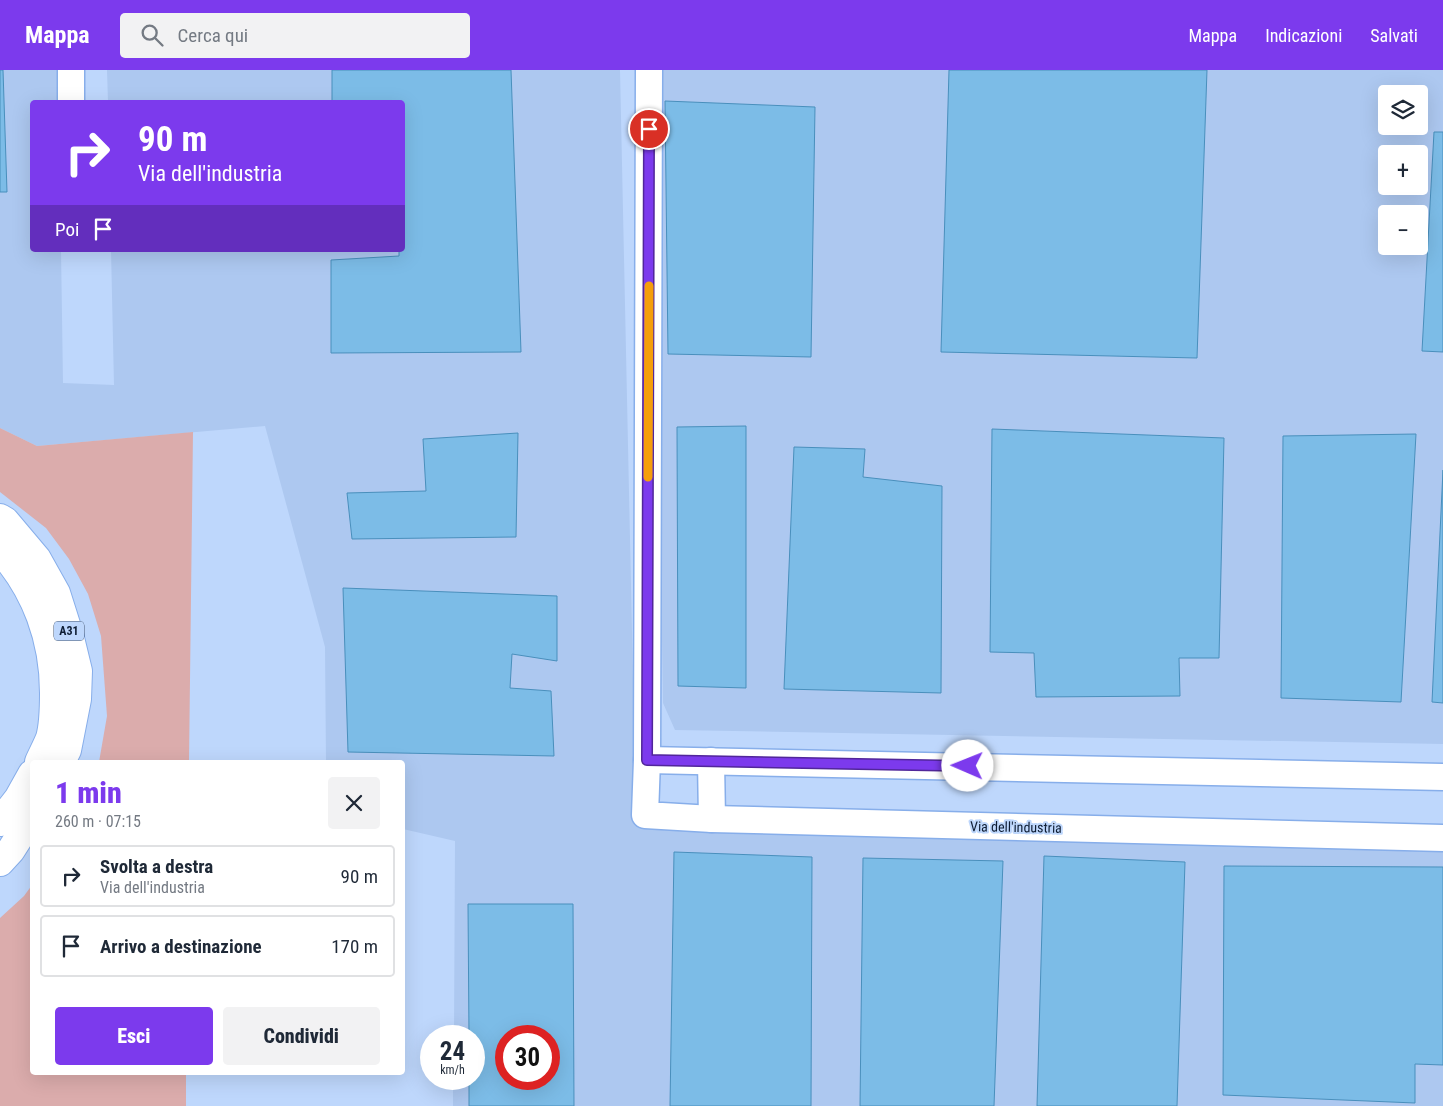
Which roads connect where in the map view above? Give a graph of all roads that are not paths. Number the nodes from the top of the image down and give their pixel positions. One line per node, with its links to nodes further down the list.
1 (71, 70): 3 (street)
2 (649, 70): 8 (street, Via dell'industria)
3 (71, 100)
4 (0, 518): 7 (highway, A31)
5 (0, 550): 6 (highway, A31)
6 (40, 760)
7 (62, 760)
8 (647, 760): 9 (street); 12 (street, Via dell'industria)
9 (711, 761): 10 (street); 12 (street)
10 (1443, 777)
11 (30, 778): 14 (highway)
12 (712, 819): 15 (street, Via dell'industria)
13 (30, 820): 16 (highway)
14 (0, 822)
15 (1443, 838)
16 (0, 862)

